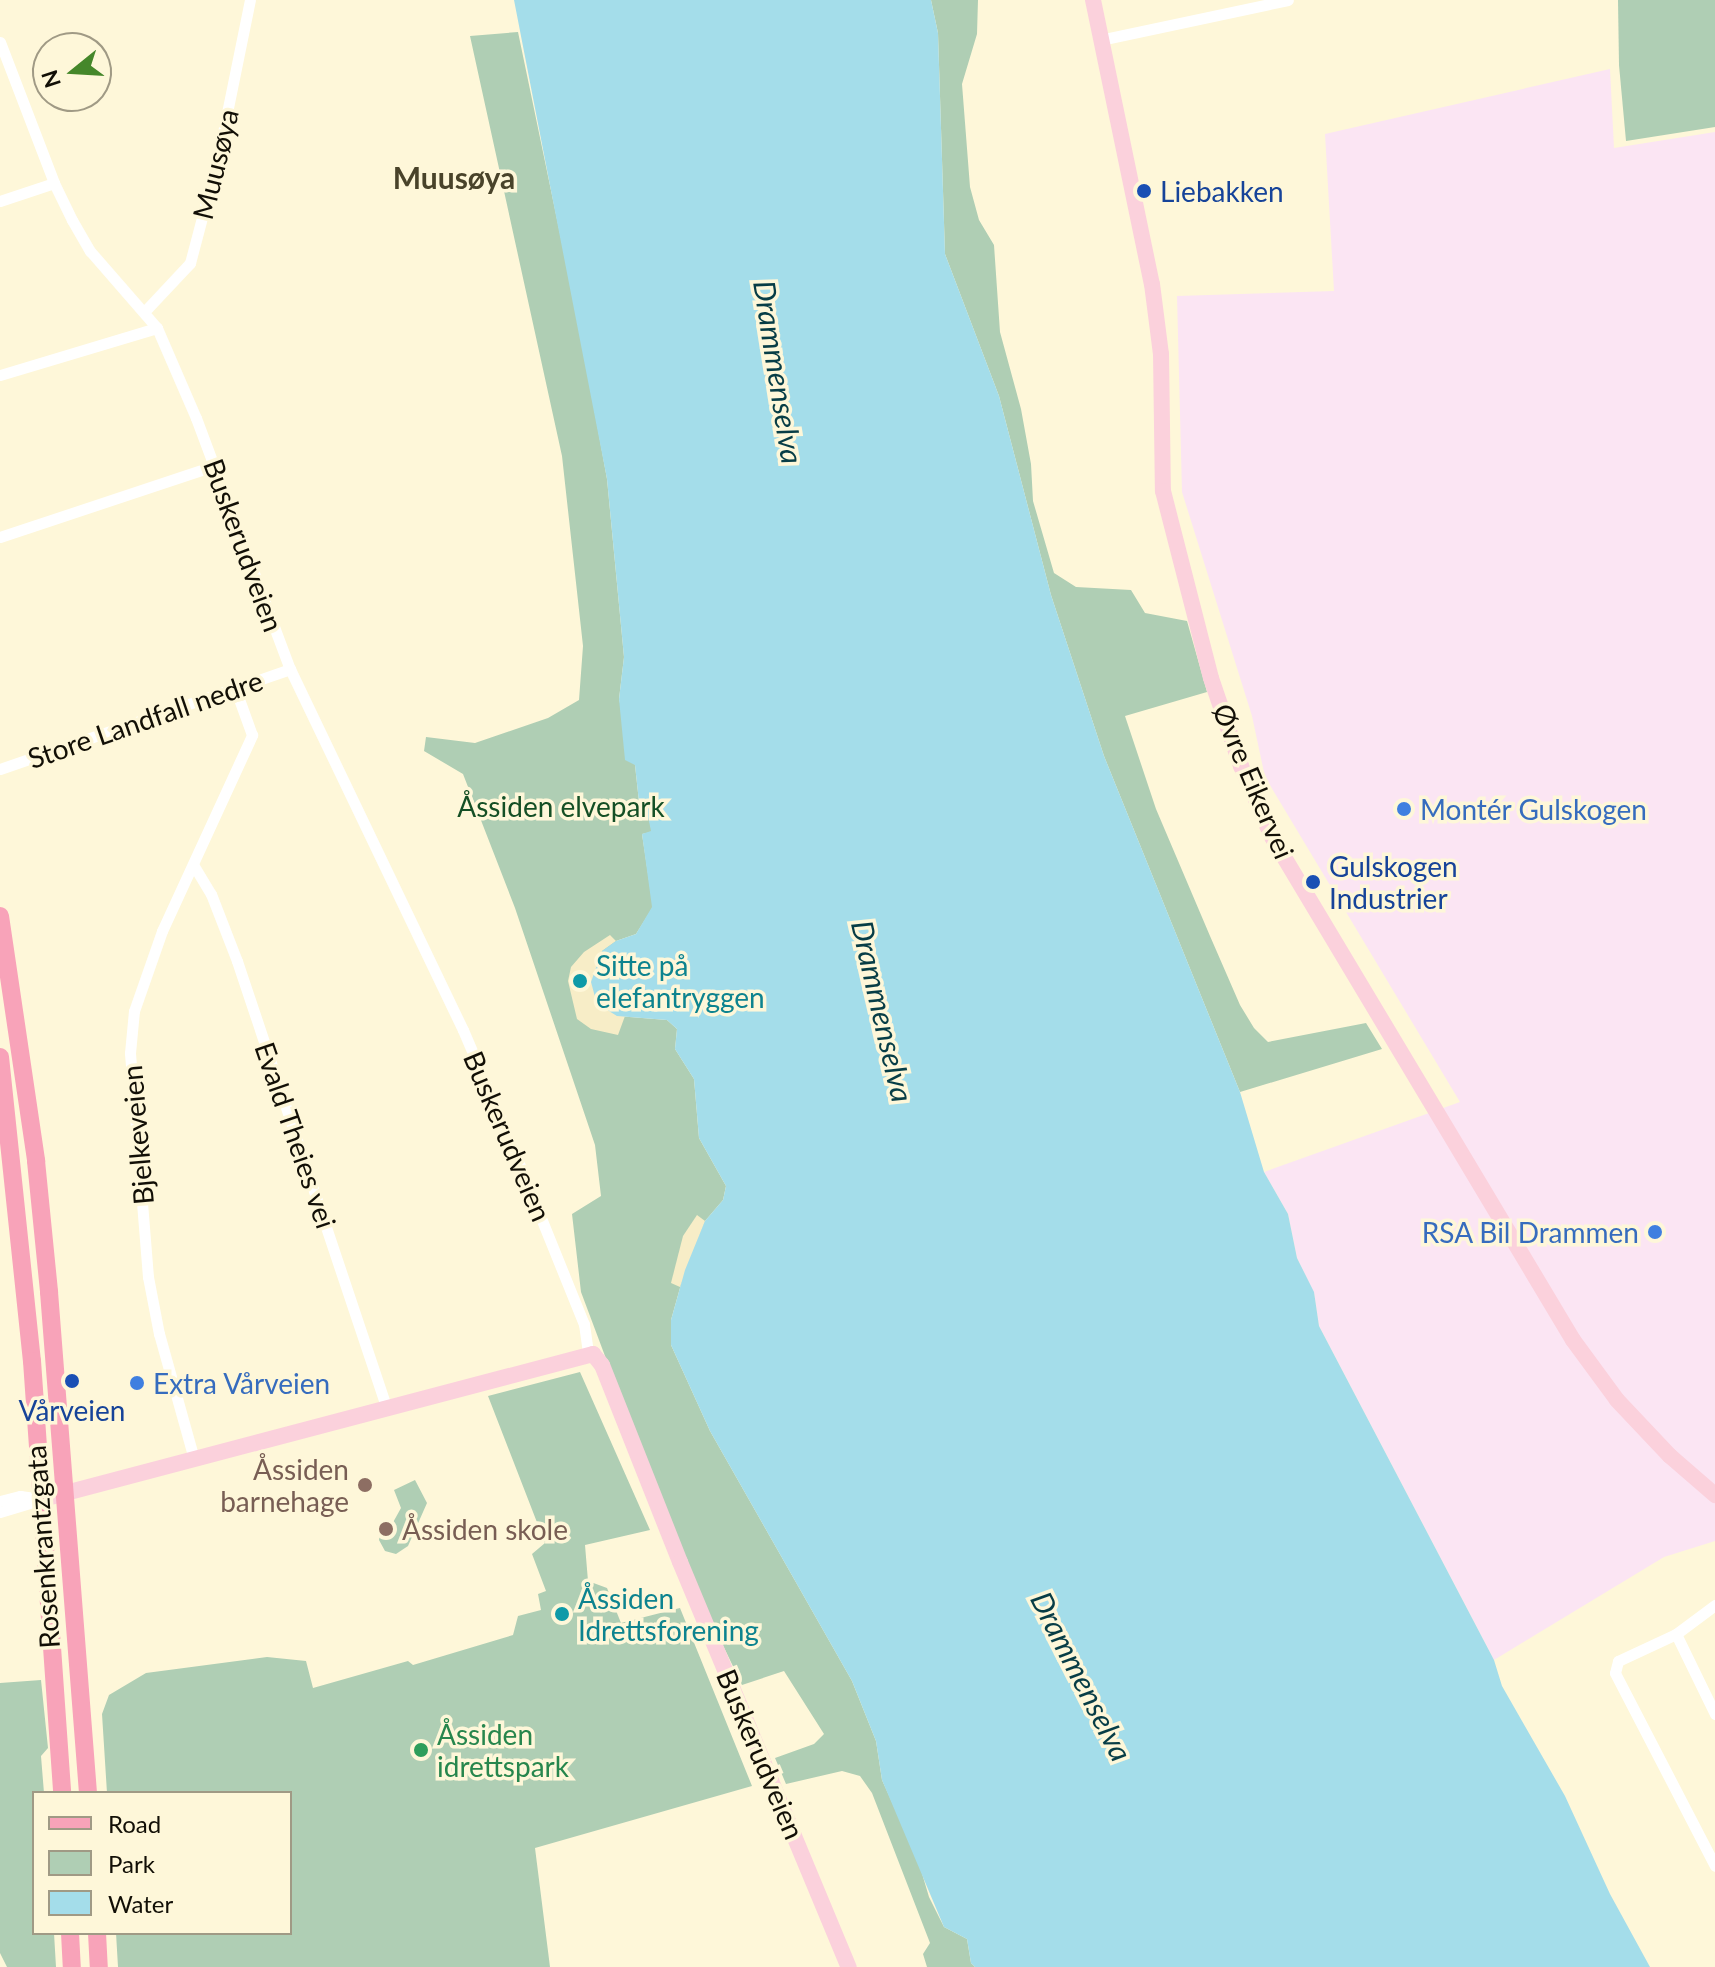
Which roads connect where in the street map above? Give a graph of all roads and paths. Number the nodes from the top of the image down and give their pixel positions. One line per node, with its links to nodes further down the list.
1 (250, 0): 8 (street, Muusøya)
2 (1093, 0): 4 (main road, Øvre Eikervei)
3 (1288, 0): 4 (street)
4 (1100, 40): 23 (main road, Øvre Eikervei)
5 (0, 42): 6 (street, Buskerudveien)
6 (54, 183): 7 (street); 8 (street, Buskerudveien)
7 (0, 201)
8 (145, 311): 9 (street, Buskerudveien)
9 (157, 328): 10 (street); 11 (street, Buskerudveien)
10 (0, 375)
11 (214, 466): 12 (street); 13 (street, Buskerudveien)
12 (0, 537)
13 (290, 669): 14 (street, Store Landfall nedre); 19 (street, Buskerudveien)
14 (235, 688): 15 (street, Store Landfall nedre); 16 (street, Bjelkeveien)
15 (0, 769)
16 (194, 866): 20 (street, Evald Theies vei); 21 (street, Bjelkeveien)
17 (0, 916): 22 (main road, Rosenkrantzgata)
18 (0, 1057): 24 (main road, Rosenkrantzgata)
19 (588, 1353): 20 (main road); 37 (main road, Buskerudveien)
20 (387, 1409): 21 (main road)
21 (194, 1459): 22 (main road)
22 (67, 1494): 24 (main road); 31 (main road, Rosenkrantzgata)
23 (1713, 1495)
24 (43, 1499): 25 (street); 26 (street); 30 (main road, Rosenkrantzgata)
25 (0, 1501)
26 (0, 1512)
27 (1715, 1605): 28 (street)
28 (1676, 1634): 29 (street); 32 (street)
29 (1715, 1714)
30 (62, 1791)
31 (88, 1791)
32 (1715, 1866)
33 (70, 1935): 35 (main road)
34 (97, 1935): 36 (main road)
35 (72, 1967)
36 (99, 1967)
37 (849, 1967)

